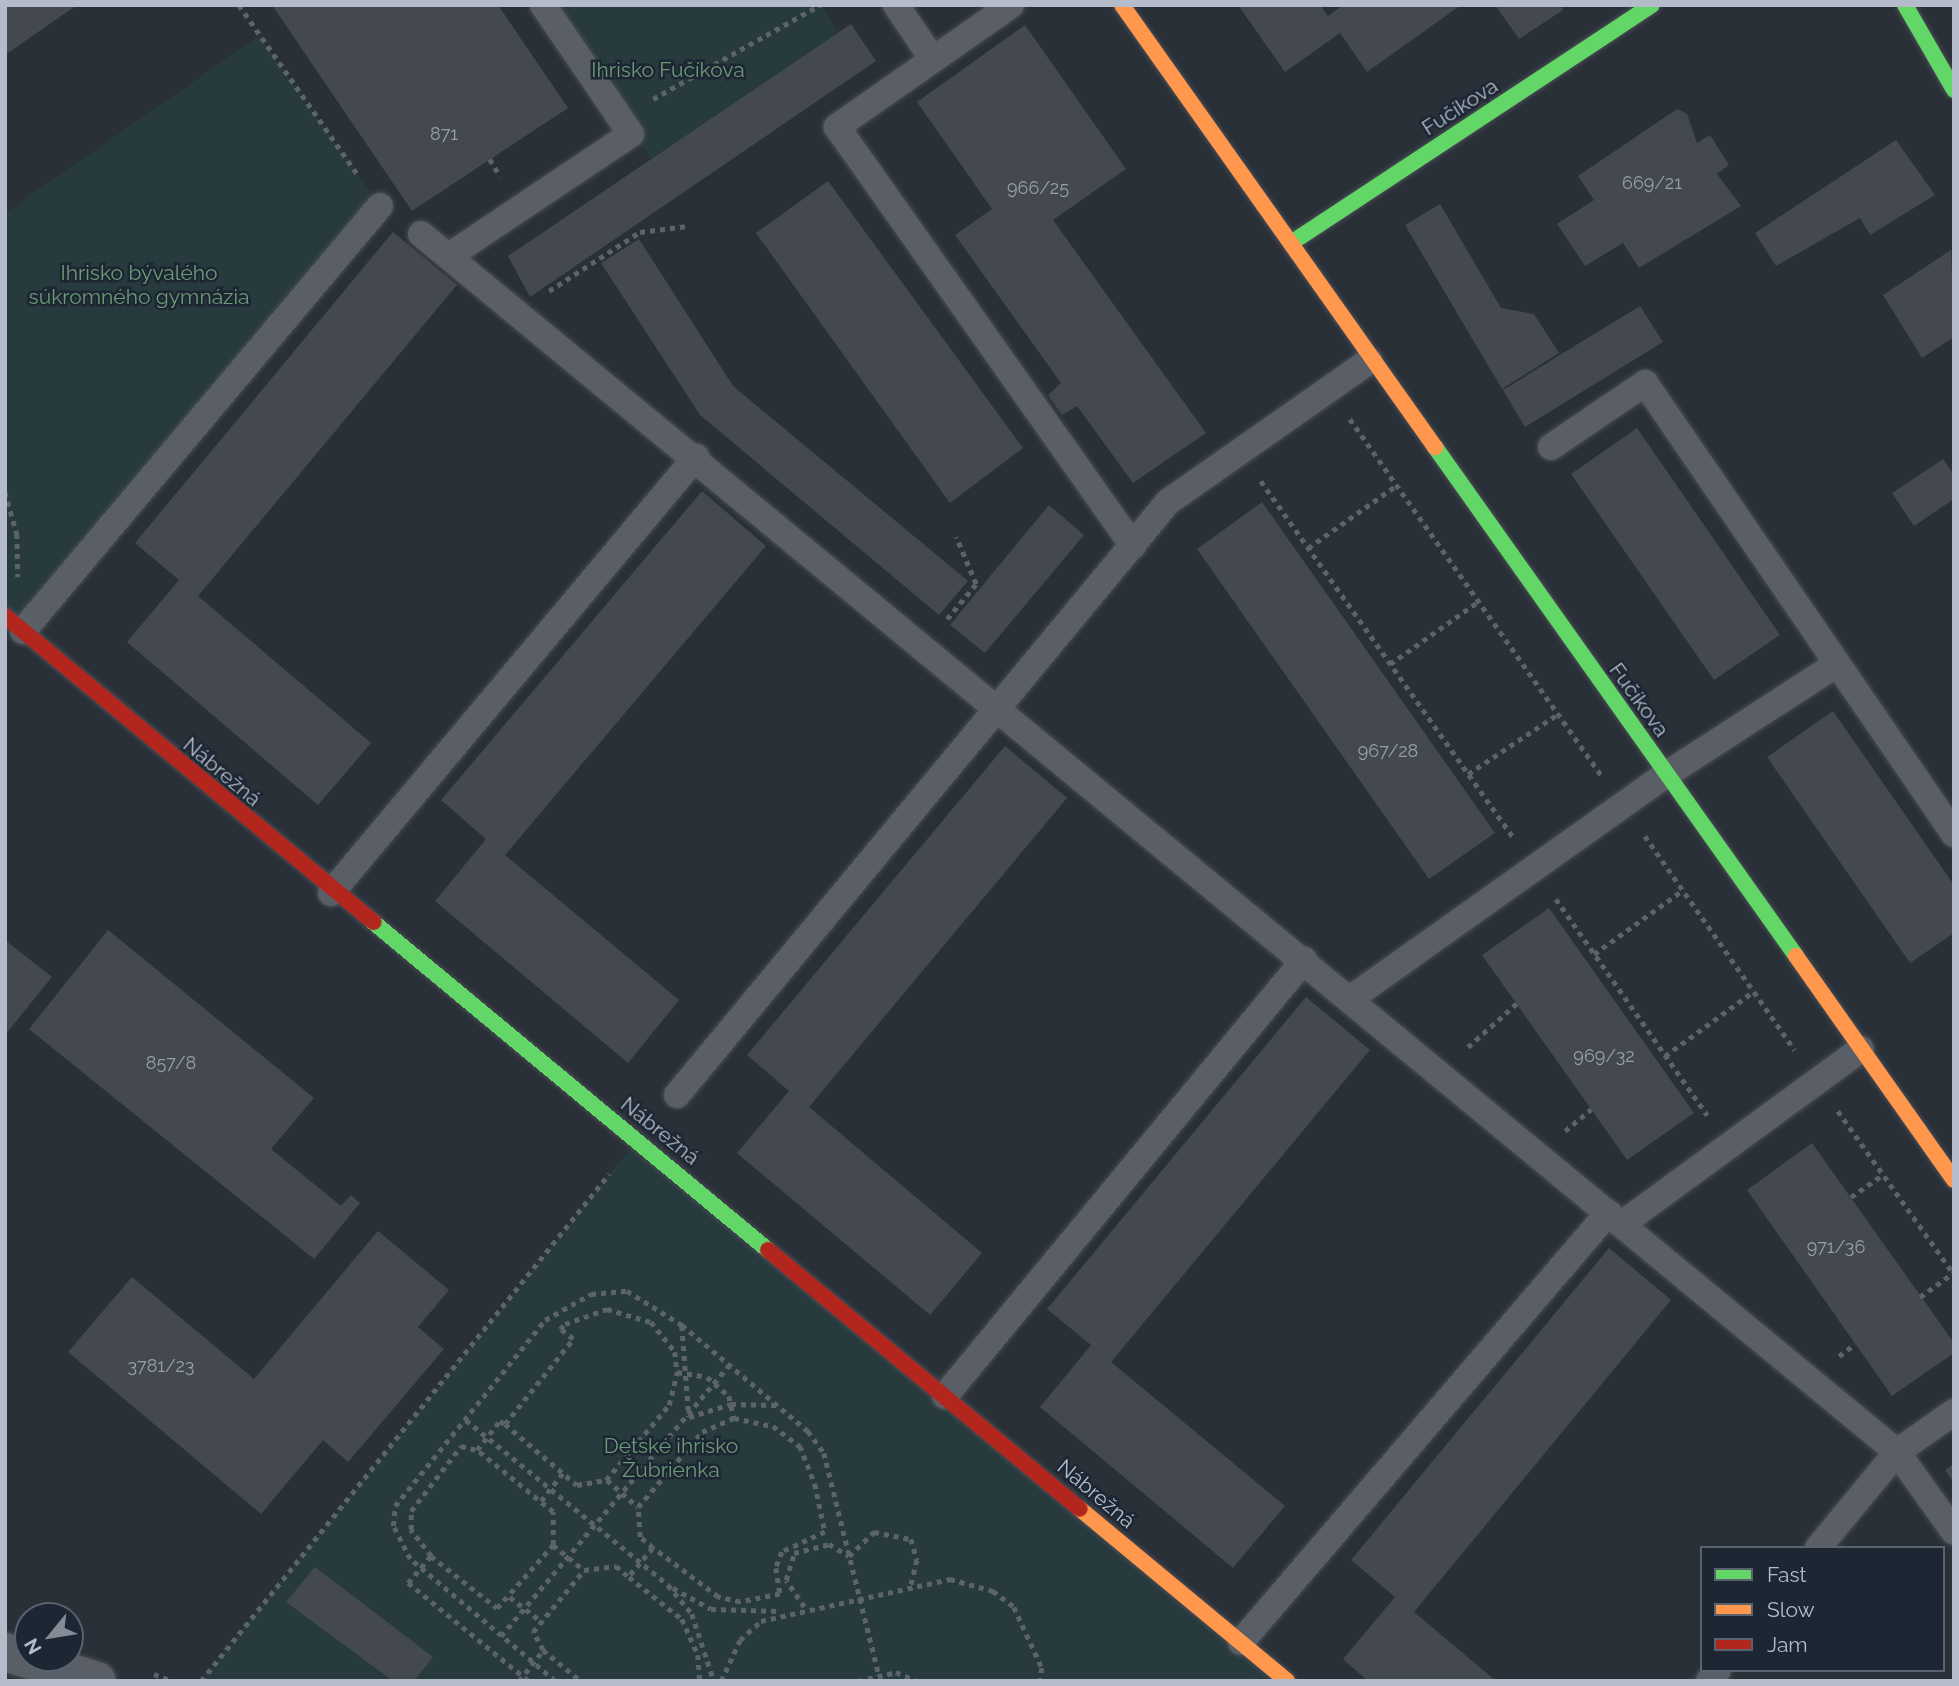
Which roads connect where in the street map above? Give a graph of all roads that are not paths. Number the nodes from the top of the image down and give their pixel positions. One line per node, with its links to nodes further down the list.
1 (543, 5): 12 (lane)
2 (896, 5): 7 (lane)
3 (1012, 5): 7 (lane)
4 (1122, 5): 11 (street, Fučíkova)
5 (1652, 5): 11 (street, Fučíkova)
6 (1905, 5): 8 (street)
7 (933, 60): 16 (lane)
8 (1954, 90)
9 (380, 206): 17 (lane)
10 (421, 234): 12 (lane)
11 (1291, 243): 13 (street, Fučíkova)
12 (450, 256): 15 (lane)
13 (1369, 361): 16 (lane); 20 (street, Fučíkova)
14 (1551, 447): 18 (lane)
15 (696, 457): 19 (lane); 22 (lane)
16 (1133, 546): 19 (lane)
17 (14, 624): 22 (street, Nábrežná)
18 (1837, 664): 20 (lane); 21 (lane)
19 (1001, 709): 23 (lane); 26 (lane)
20 (1667, 774): 24 (lane); 25 (street, Fučíkova)
21 (1954, 834)
22 (331, 893): 29 (street, Nábrežná)
23 (1304, 960): 24 (lane); 29 (lane)
24 (1350, 999): 28 (lane)
25 (1861, 1049): 27 (street, Fučíkova); 28 (lane)
26 (677, 1095)
27 (1954, 1180)
28 (1615, 1219): 31 (lane); 34 (lane)
29 (945, 1396): 34 (street, Nábrežná)
30 (1954, 1412): 31 (lane)
31 (1897, 1452): 32 (lane); 33 (lane)
32 (1954, 1532)
33 (1820, 1546)
34 (1241, 1642): 37 (street, Nábrežná)
35 (5, 1652): 36 (street)
36 (97, 1681)
37 (1287, 1681)

